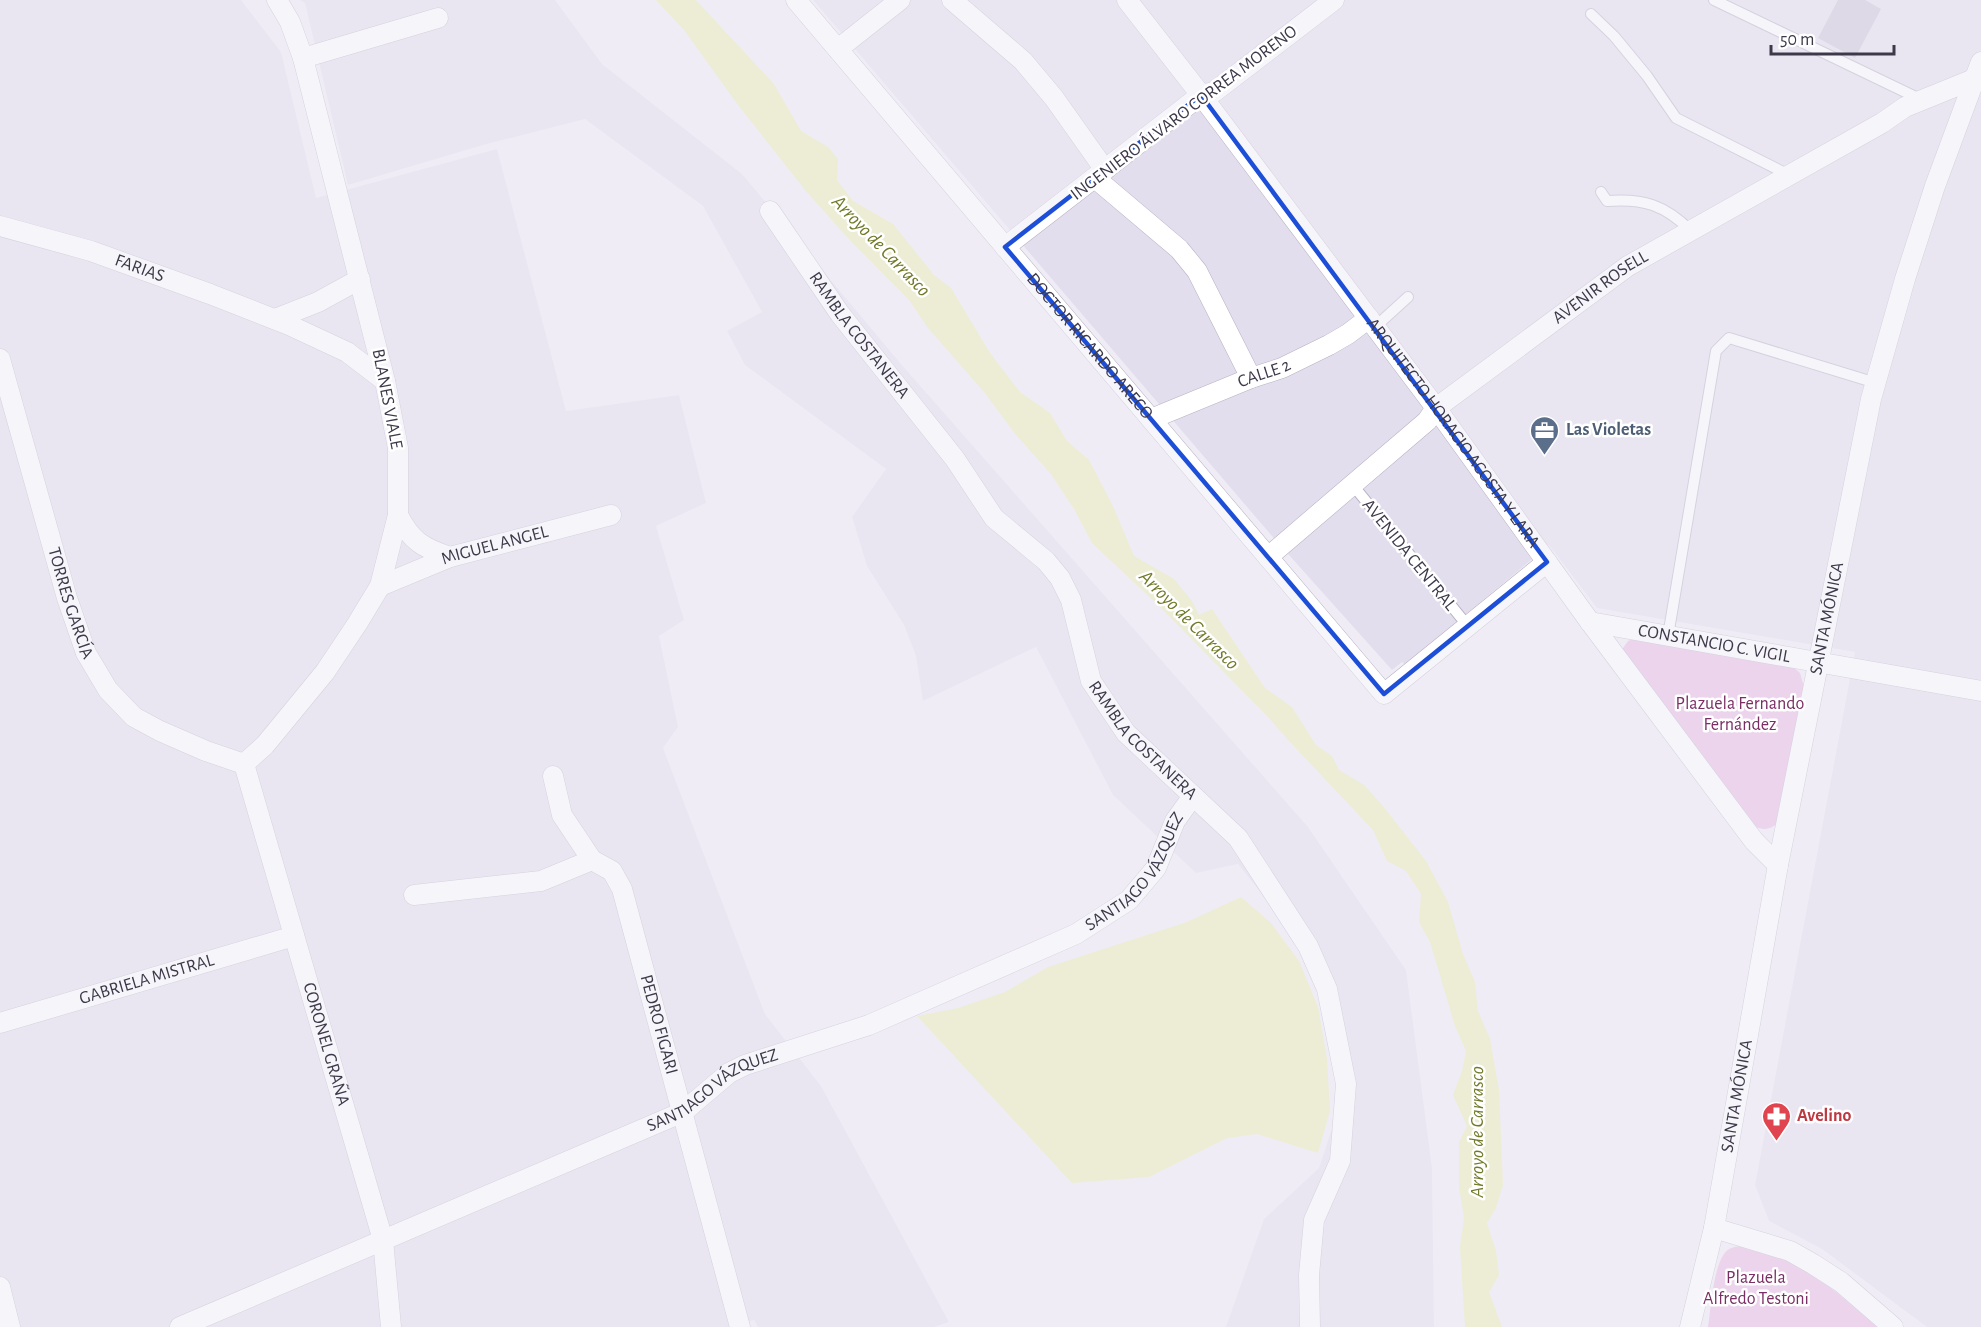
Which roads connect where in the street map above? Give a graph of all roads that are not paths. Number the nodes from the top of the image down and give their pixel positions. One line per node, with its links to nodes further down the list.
1 (277, 0): 11 (street, BLANES VIALE)
2 (796, 0): 10 (street, DOCTOR RICARDO ARECO)
3 (900, 0): 10 (street)
4 (952, 0): 15 (street)
5 (1127, 0): 13 (street, ARQUITECTO HORACIO ACOSTA Y LARA)
6 (1334, 0): 13 (street, INGENIERO ÁLVARO CORREA MORENO)
7 (1714, 0): 14 (lane)
8 (1591, 14): 16 (lane)
9 (438, 18): 11 (street)
10 (838, 49): 21 (street, DOCTOR RICARDO ARECO)
11 (303, 58): 22 (street, BLANES VIALE)
12 (1978, 70): 14 (street, AVENIR ROSELL); 29 (street, SANTA MÓNICA)
13 (1202, 95): 15 (street, INGENIERO ÁLVARO CORREA MORENO); 25 (street, ARQUITECTO HORACIO ACOSTA Y LARA)
14 (1923, 100): 16 (street, AVENIR ROSELL)
15 (1100, 174): 21 (street, INGENIERO ÁLVARO CORREA MORENO); 27 (street)
16 (1789, 175): 20 (street, AVENIR ROSELL)
17 (1601, 192): 20 (lane)
18 (770, 211): 46 (street, RAMBLA COSTANERA)
19 (0, 226): 24 (street, FARIAS)
20 (1691, 231): 30 (street, AVENIR ROSELL)
21 (1005, 247): 31 (street, DOCTOR RICARDO ARECO)
22 (360, 279): 24 (street); 28 (street, BLANES VIALE)
23 (1408, 297): 25 (lane)
24 (275, 319): 28 (street, FARIAS)
25 (1372, 322): 27 (street, CALLE 2); 30 (street, ARQUITECTO HORACIO ACOSTA Y LARA)
26 (0, 359): 44 (street, TORRES GARCÍA)
27 (1251, 378): 31 (street, CALLE 2)
28 (386, 381): 33 (street, BLANES VIALE)
29 (1876, 383): 41 (lane); 42 (street, SANTA MÓNICA)
30 (1436, 408): 32 (street, AVENIR ROSELL); 37 (street, ARQUITECTO HORACIO ACOSTA Y LARA)
31 (1152, 419): 36 (street, DOCTOR RICARDO ARECO)
32 (1352, 484): 36 (street, AVENIR ROSELL); 40 (lane, AVENIDA CENTRAL)
33 (398, 515): 35 (street); 38 (street, BLANES VIALE)
34 (610, 515): 35 (street, MIGUEL ANGEL)
35 (450, 557): 38 (street, MIGUEL ANGEL)
36 (1268, 557): 40 (street, DOCTOR RICARDO ARECO)
37 (1547, 562): 39 (street, ARQUITECTO HORACIO ACOSTA Y LARA); 40 (street)
38 (380, 586): 44 (street, BLANES VIALE)
39 (1590, 622): 41 (street, CONSTANCIO C. VIGIL); 48 (street, ARQUITECTO HORACIO ACOSTA Y LARA)
40 (1467, 625)
41 (1668, 636): 42 (street, CONSTANCIO C. VIGIL)
42 (1820, 663): 43 (street, CONSTANCIO C. VIGIL); 48 (street, SANTA MÓNICA)
43 (1981, 691)
44 (244, 764): 50 (street, CORONEL GRAÑA)
45 (553, 776): 47 (street, PEDRO FIGARI)
46 (1193, 796): 52 (street, SANTIAGO VÁZQUEZ); 60 (street, RAMBLA COSTANERA)
47 (592, 860): 49 (street); 52 (street, PEDRO FIGARI)
48 (1778, 865): 53 (street, SANTA MÓNICA)
49 (414, 895)
50 (294, 936): 51 (street, GABRIELA MISTRAL); 54 (street, CORONEL GRAÑA)
51 (0, 1023)
52 (683, 1112): 54 (street, SANTIAGO VÁZQUEZ); 59 (street, PEDRO FIGARI)
53 (1714, 1228): 61 (street, SANTA MÓNICA); 62 (street)
54 (383, 1240): 57 (street, SANTIAGO VÁZQUEZ); 58 (street, CORONEL GRAÑA)
55 (0, 1287): 56 (street)
56 (10, 1327)
57 (180, 1327)
58 (391, 1327)
59 (740, 1327)
60 (1310, 1327)
61 (1690, 1327)
62 (1893, 1327)

